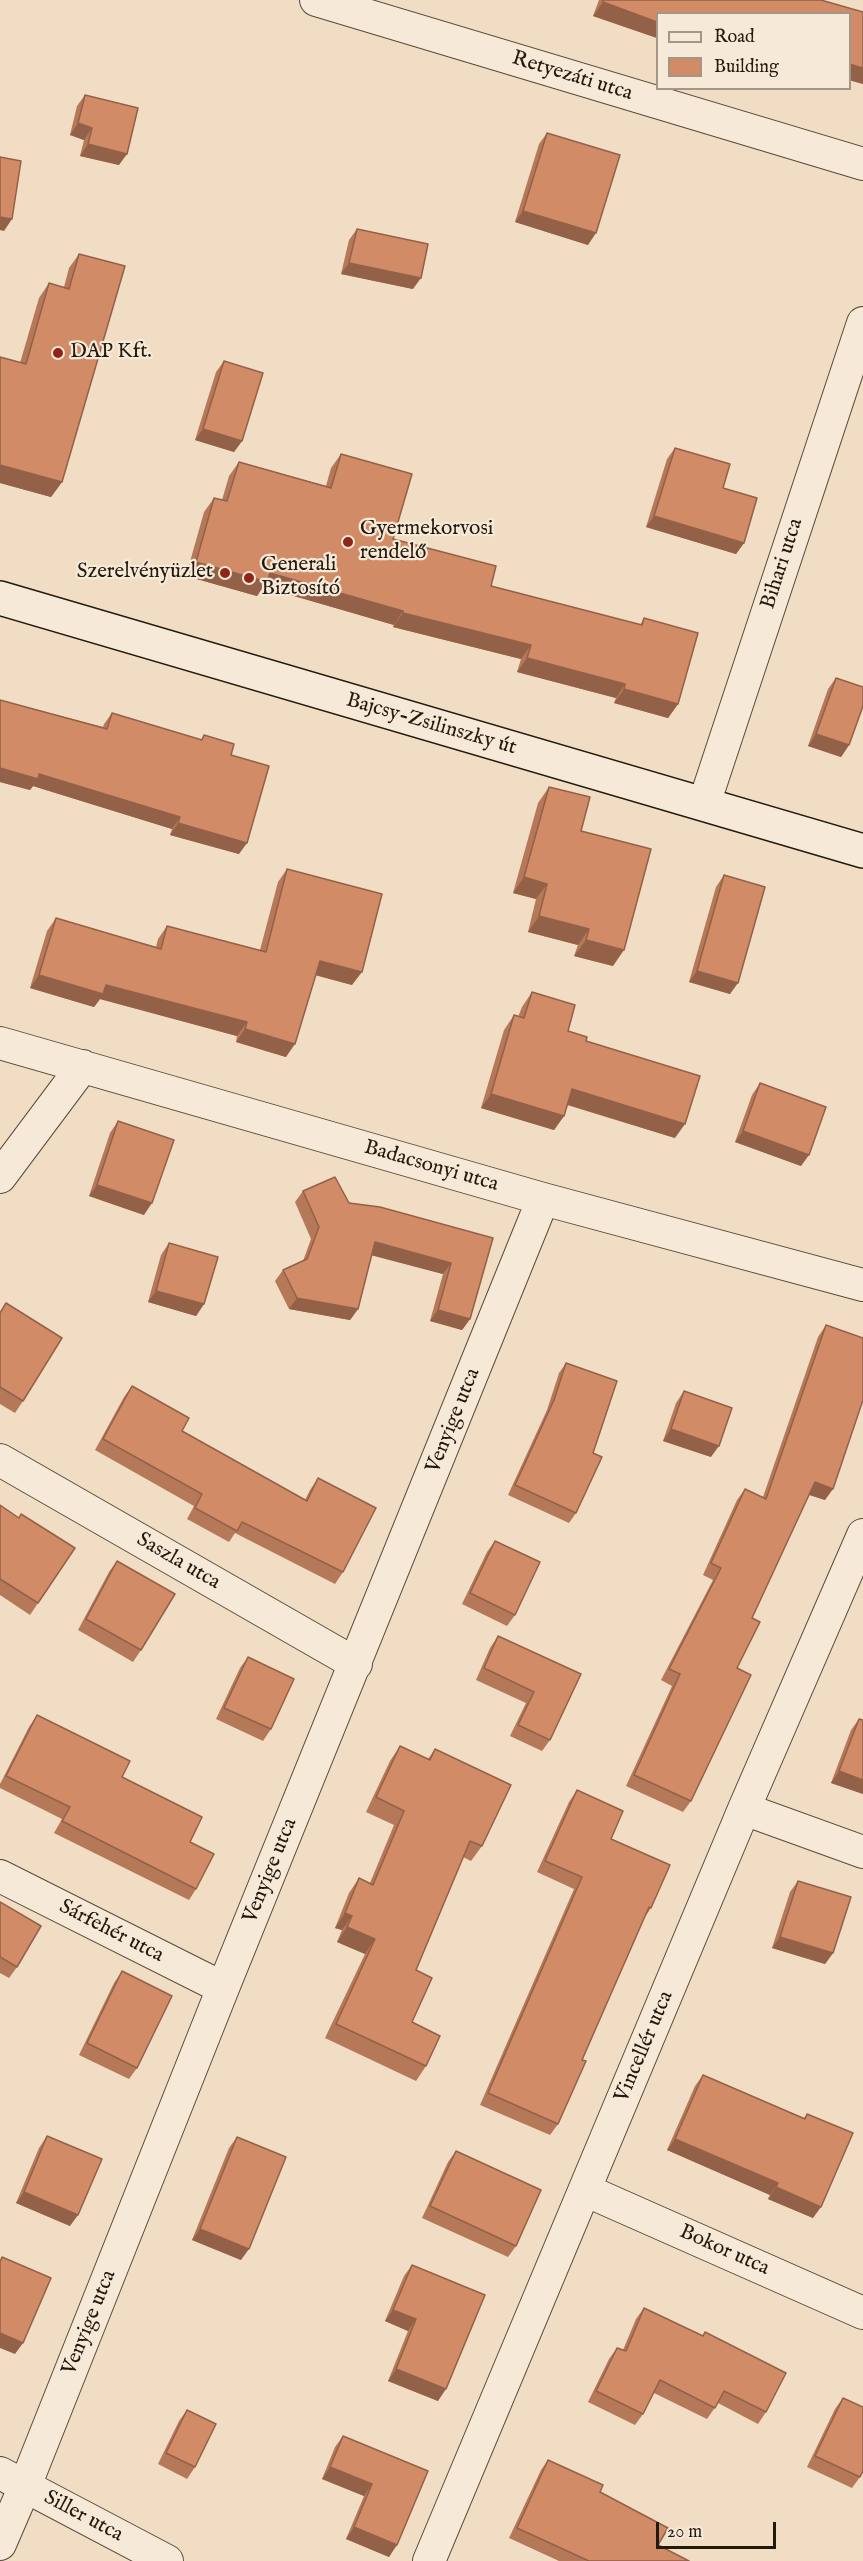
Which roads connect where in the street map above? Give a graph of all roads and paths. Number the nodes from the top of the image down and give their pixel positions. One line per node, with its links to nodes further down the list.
1 (316, 0): 2 (street, Retyezáti utca)
2 (863, 164)
3 (863, 323): 5 (street, Bihari utca)
4 (0, 598): 5 (main road, Bajcsy-Zsilinszky út)
5 (704, 804): 6 (main road, Bajcsy-Zsilinszky út)
6 (863, 851)
7 (0, 1043): 8 (street, Badacsonyi utca)
8 (83, 1066): 9 (street); 10 (street, Badacsonyi utca)
9 (0, 1177)
10 (543, 1199): 11 (street, Badacsonyi utca); 14 (street, Venyige utca)
11 (863, 1285)
12 (0, 1460): 14 (street, Saszla utca)
13 (863, 1535): 15 (street, Vincellér utca)
14 (356, 1664): 18 (street, Venyige utca)
15 (744, 1809): 16 (street); 19 (street, Vincellér utca)
16 (863, 1852)
17 (0, 1876): 18 (street, Sárfehér utca)
18 (223, 1988): 21 (street, Venyige utca)
19 (585, 2190): 20 (street, Bokor utca); 24 (street, Vincellér utca)
20 (863, 2313)
21 (13, 2480): 22 (street, Venyige utca); 23 (street, Siller utca)
22 (0, 2544)
23 (167, 2561)
24 (429, 2561)

